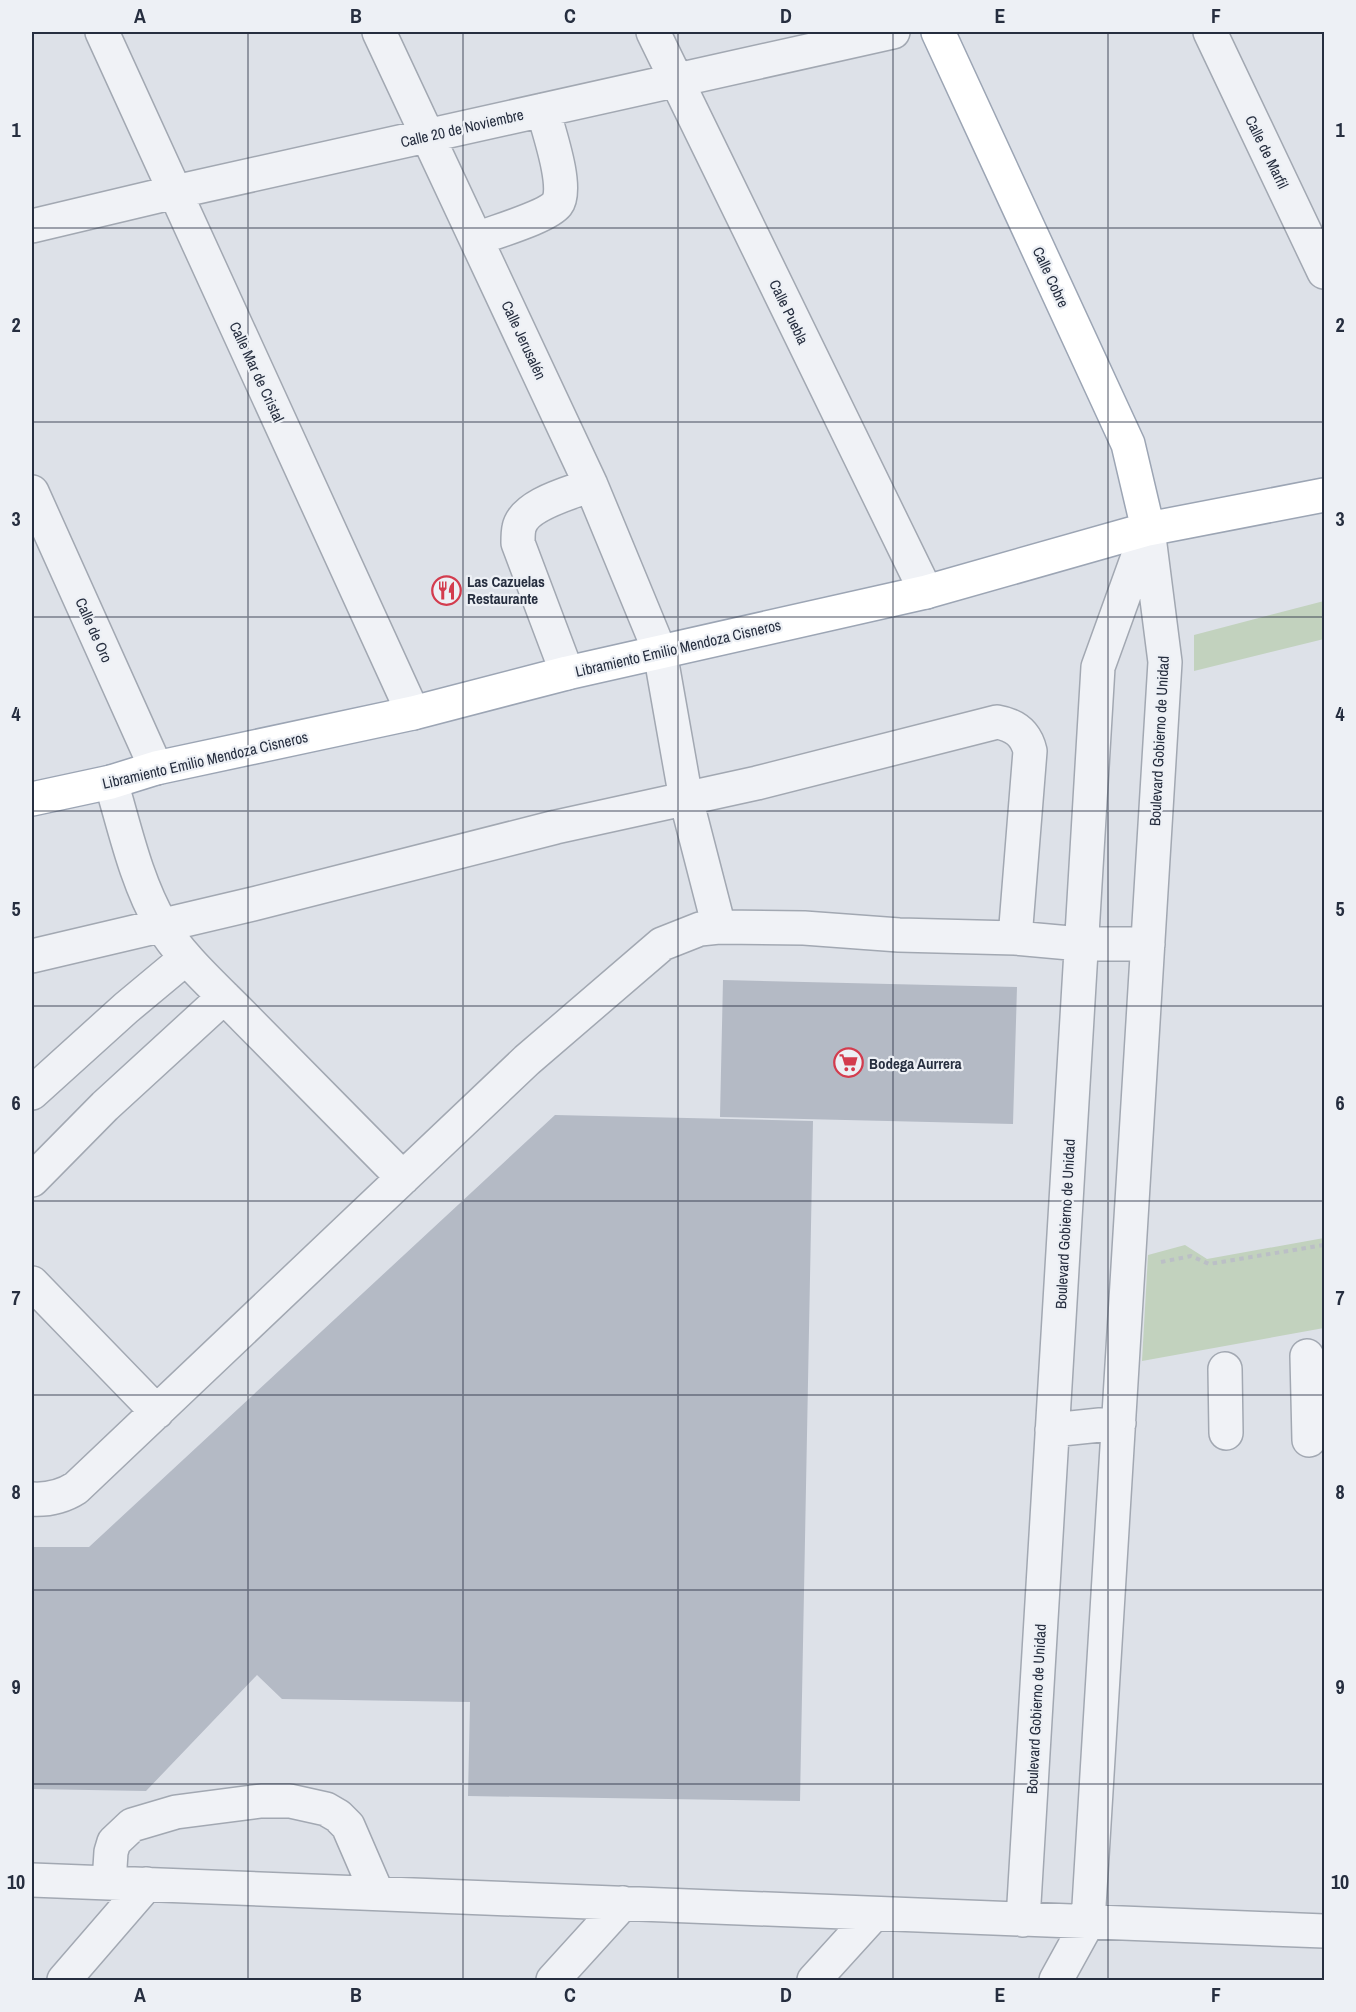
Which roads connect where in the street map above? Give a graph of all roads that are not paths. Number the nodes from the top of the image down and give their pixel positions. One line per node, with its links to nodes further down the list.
1 (102, 32): 10 (street, Calle Mar de Cristal)
2 (379, 32): 9 (street, Calle Jerusalén)
3 (653, 32): 7 (street, Calle Puebla)
4 (893, 32): 7 (street, Calle 20 de Noviembre)
5 (938, 32): 17 (main road, Calle Cobre)
6 (1210, 32): 13 (street, Calle de Marfil)
7 (675, 80): 8 (street, Calle 20 de Noviembre); 18 (street, Calle Puebla)
8 (543, 110): 9 (street, Calle 20 de Noviembre); 12 (street)
9 (429, 135): 10 (street, Calle 20 de Noviembre); 12 (street, Calle Jerusalén)
10 (175, 192): 11 (street, Calle 20 de Noviembre); 21 (street, Calle Mar de Cristal)
11 (32, 226)
12 (477, 238): 14 (street, Calle Jerusalén)
13 (1324, 272)
14 (591, 486): 19 (street, Calle Jerusalén); 20 (street)
15 (32, 492): 22 (street, Calle de Oro)
16 (1324, 495): 17 (main road, Libramiento Emilio Mendoza Cisneros)
17 (1148, 529): 18 (main road, Libramiento Emilio Mendoza Cisneros); 29 (street, Boulevard Gobierno de Unidad); 30 (street, Boulevard Gobierno de Unidad)
18 (926, 592): 19 (main road, Libramiento Emilio Mendoza Cisneros)
19 (660, 651): 20 (main road, Libramiento Emilio Mendoza Cisneros); 25 (street, Calle Jerusalén)
20 (567, 673): 21 (main road, Libramiento Emilio Mendoza Cisneros)
21 (413, 712): 22 (main road, Libramiento Emilio Mendoza Cisneros)
22 (156, 768): 23 (main road, Libramiento Emilio Mendoza Cisneros)
23 (111, 782): 24 (main road, Libramiento Emilio Mendoza Cisneros); 26 (street)
24 (32, 799)
25 (686, 799): 26 (street); 27 (street, Calle Jerusalén); 28 (street)
26 (161, 926): 31 (street); 32 (street)
27 (719, 927): 28 (street); 35 (street)
28 (1015, 938): 29 (street)
29 (1082, 944): 30 (street); 42 (street, Boulevard Gobierno de Unidad)
30 (1148, 944): 41 (street, Boulevard Gobierno de Unidad)
31 (32, 956)
32 (186, 958): 33 (street); 34 (street)
33 (224, 997): 35 (street); 36 (street)
34 (33, 1090)
35 (403, 1178): 40 (street)
36 (32, 1180)
37 (32, 1283): 40 (street)
38 (1307, 1356): 44 (street)
39 (1225, 1369): 43 (street)
40 (157, 1412): 45 (street)
41 (1119, 1423): 42 (street); 53 (street, Boulevard Gobierno de Unidad)
42 (1052, 1430): 52 (street, Boulevard Gobierno de Unidad)
43 (1226, 1433)
44 (1309, 1440)
45 (32, 1499)
46 (32, 1880): 47 (street)
47 (109, 1883): 48 (street); 49 (street)
48 (147, 1884): 49 (street); 55 (street)
49 (377, 1893): 50 (street)
50 (623, 1903): 51 (street); 56 (street)
51 (874, 1914): 52 (street); 57 (street)
52 (1023, 1920): 53 (street)
53 (1088, 1922): 54 (street); 58 (street)
54 (1324, 1931)
55 (64, 1980)
56 (553, 1980)
57 (814, 1980)
58 (1056, 1980)

